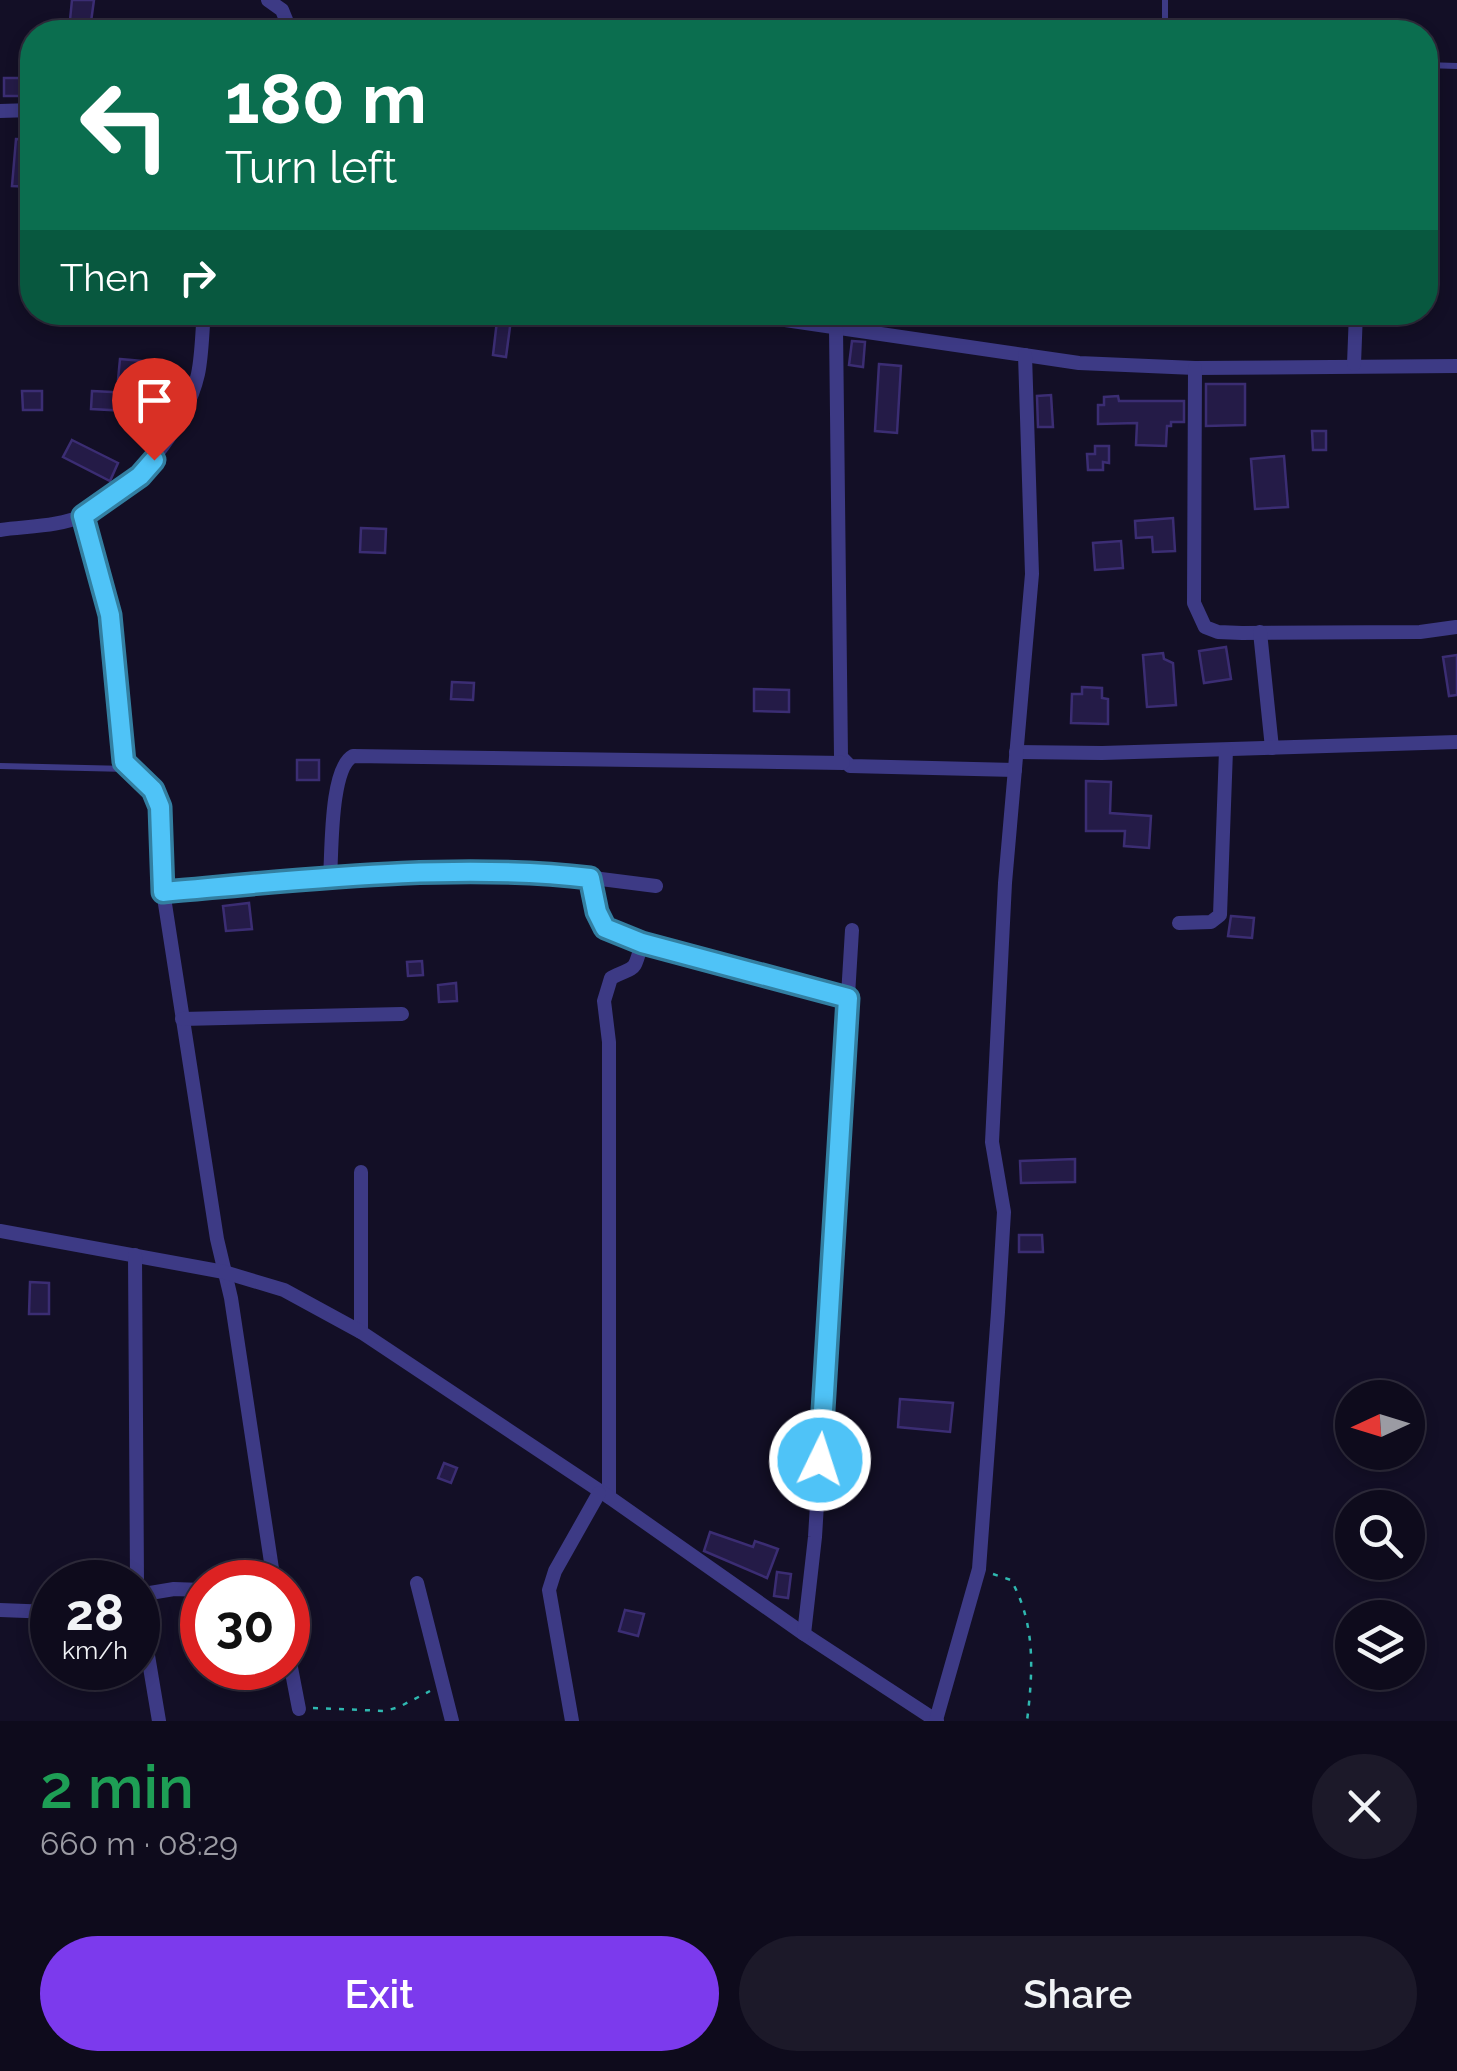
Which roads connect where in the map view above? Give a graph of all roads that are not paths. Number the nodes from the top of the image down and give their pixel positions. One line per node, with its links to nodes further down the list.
1 (268, 0): 2 (street)
2 (286, 20)
3 (203, 325): 11 (street)
4 (816, 325): 6 (street)
5 (1356, 325): 8 (street)
6 (836, 328): 7 (street); 19 (street)
7 (1025, 355): 10 (street); 18 (street)
8 (1354, 364): 9 (street); 10 (street)
9 (1457, 366)
10 (1194, 368): 14 (street)
11 (83, 516): 12 (street); 21 (street)
12 (0, 530)
13 (1456, 627): 14 (street)
14 (1260, 632): 16 (street)
15 (1457, 742): 16 (street)
16 (1272, 748): 17 (street)
17 (1226, 750): 18 (street); 27 (street)
18 (1016, 752): 22 (street)
19 (843, 763): 22 (street); 23 (street)
20 (0, 766): 21 (lane)
21 (129, 770): 26 (street)
22 (1015, 770): 48 (street)
23 (330, 878): 24 (street); 26 (street)
24 (590, 878): 25 (street); 29 (street)
25 (656, 886)
26 (163, 892): 32 (street)
27 (1179, 923)
28 (852, 930): 30 (street)
29 (642, 943): 30 (street); 38 (street)
30 (848, 998): 44 (street)
31 (402, 1014): 32 (street)
32 (182, 1018): 36 (street)
33 (360, 1172): 37 (street)
34 (0, 1231): 35 (street)
35 (135, 1255): 36 (street); 39 (street)
36 (224, 1272): 37 (street); 40 (street)
37 (361, 1332): 38 (street)
38 (604, 1495): 44 (street); 51 (street)
39 (137, 1560)
40 (271, 1560)
41 (417, 1584): 50 (street)
42 (0, 1610): 43 (street)
43 (30, 1611)
44 (804, 1634): 48 (street)
45 (153, 1690): 49 (street)
46 (295, 1690): 47 (street)
47 (299, 1709)
48 (937, 1720)
49 (159, 1721)
50 (452, 1721)
51 (572, 1721)

